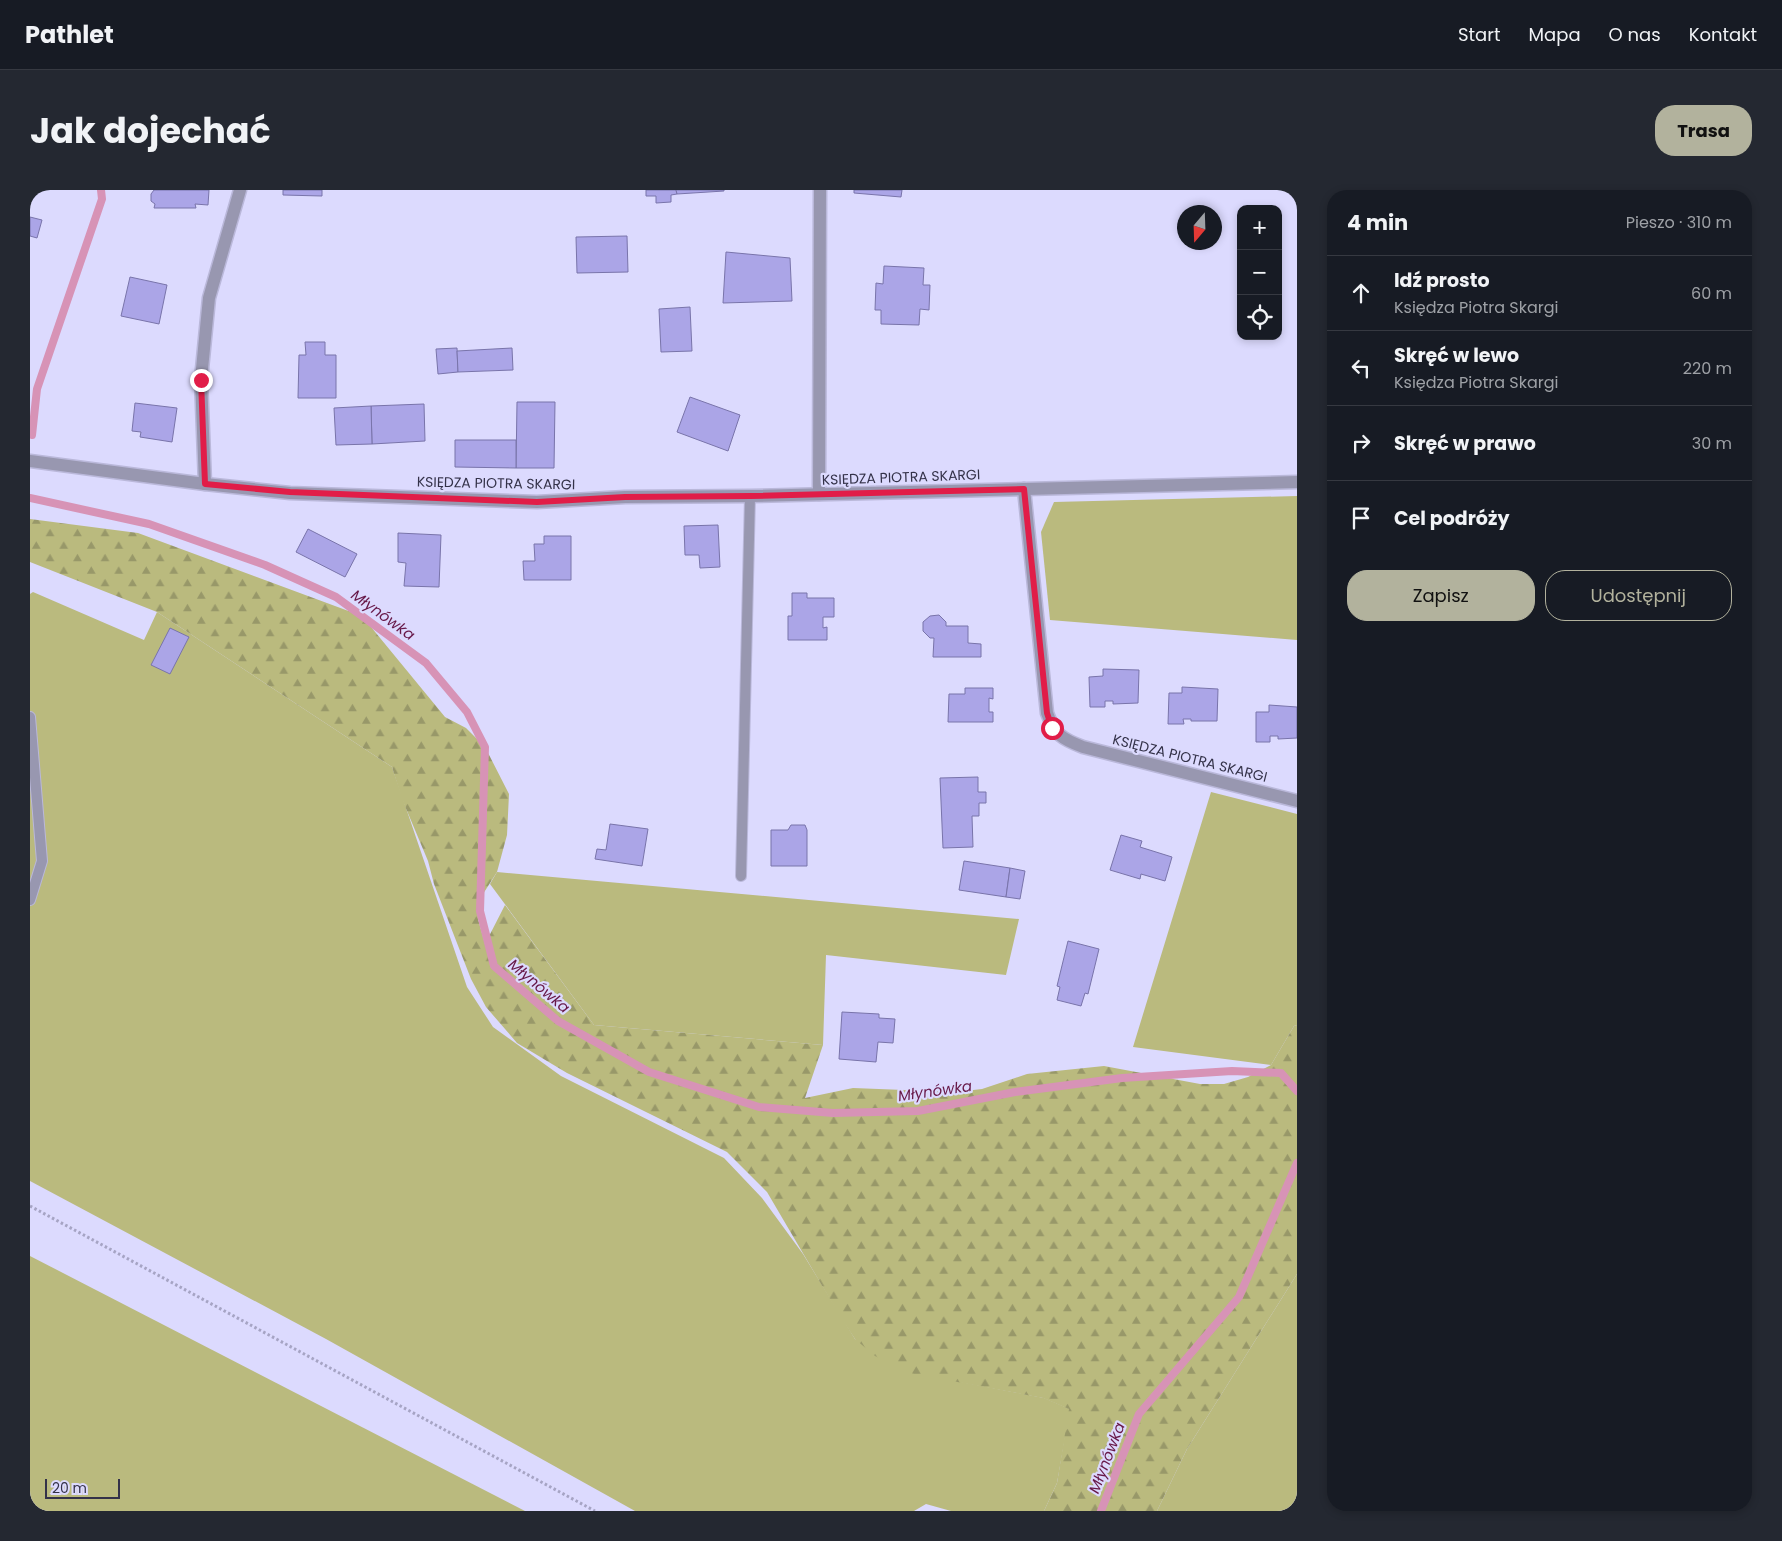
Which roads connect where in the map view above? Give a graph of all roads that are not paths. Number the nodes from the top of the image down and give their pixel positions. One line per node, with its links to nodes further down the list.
1 (240, 190): 5 (street)
2 (820, 190): 7 (street)
3 (30, 461): 5 (street, KSIĘDZA PIOTRA SKARGI)
4 (1297, 482): 6 (street, KSIĘDZA PIOTRA SKARGI)
5 (205, 484): 8 (street, KSIĘDZA PIOTRA SKARGI)
6 (1024, 489): 7 (street, KSIĘDZA PIOTRA SKARGI); 10 (street, KSIĘDZA PIOTRA SKARGI)
7 (819, 494): 8 (street, KSIĘDZA PIOTRA SKARGI)
8 (750, 496): 11 (lane)
9 (30, 717): 12 (lane)
10 (1297, 801)
11 (741, 876)
12 (30, 900)

